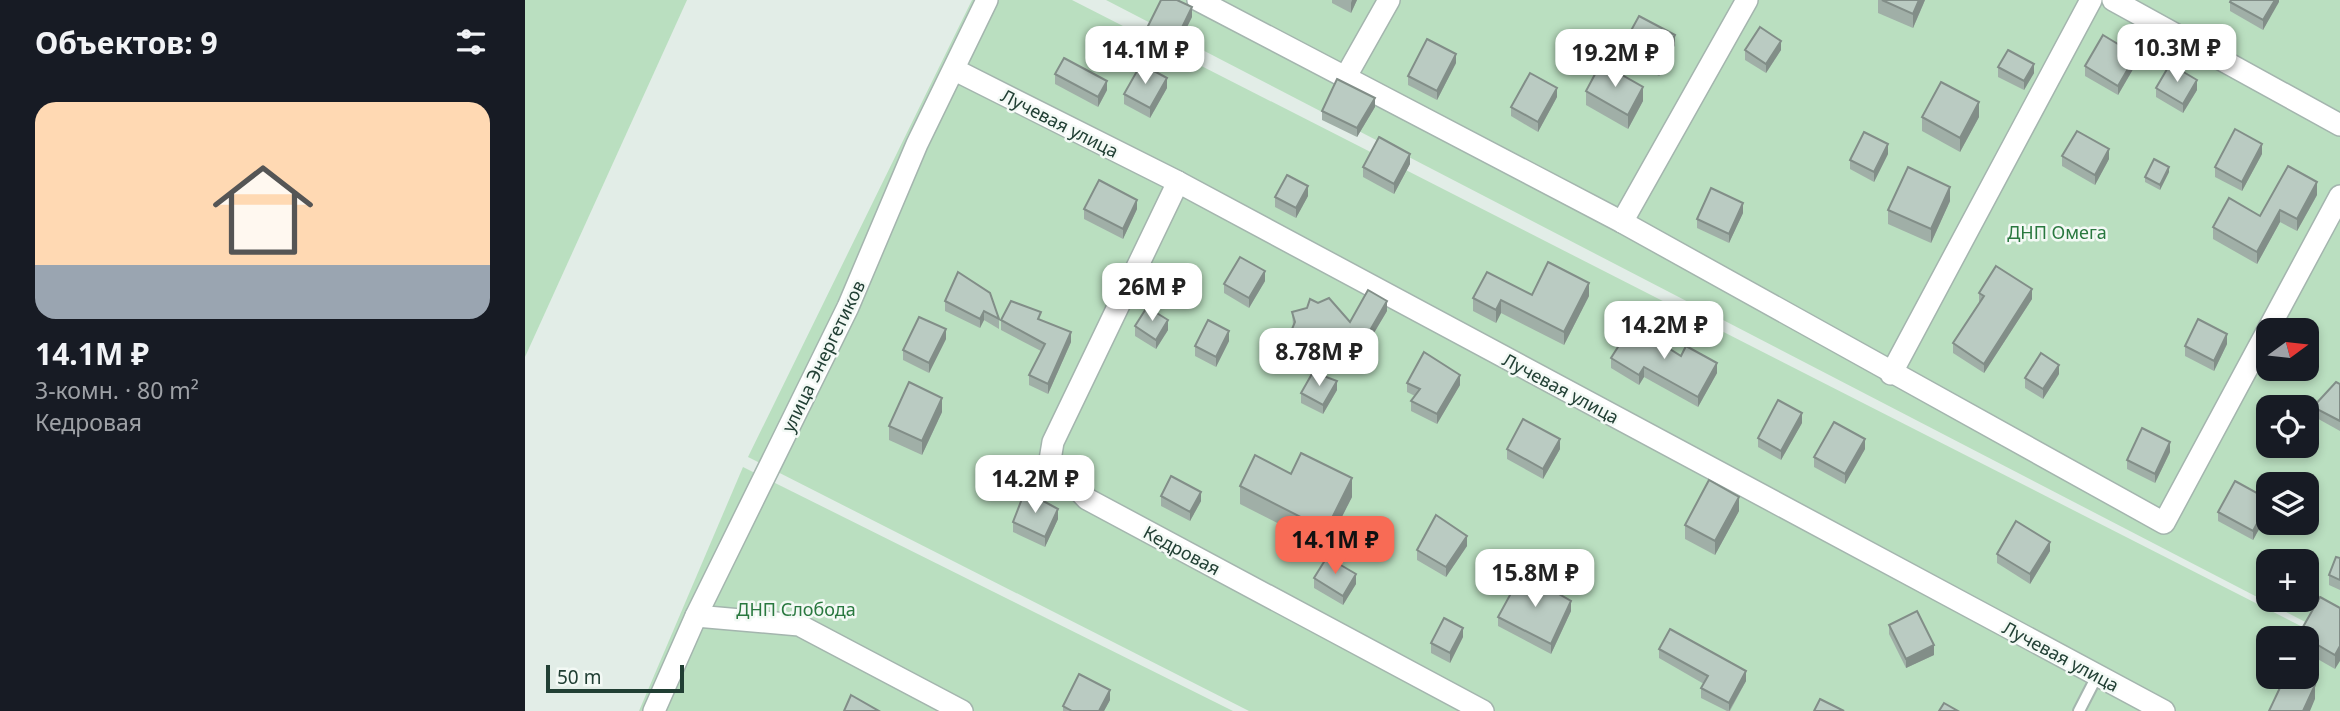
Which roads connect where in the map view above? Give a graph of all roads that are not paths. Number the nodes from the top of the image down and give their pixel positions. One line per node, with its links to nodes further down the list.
1 (987, 0): 7 (street, улица Энергетиков)
2 (1198, 0): 8 (street)
3 (1389, 0): 8 (street)
4 (1747, 0): 12 (street)
5 (2091, 0): 13 (street)
6 (2113, 0): 9 (street)
7 (955, 70): 10 (street, Лучевая улица); 14 (street, улица Энергетиков)
8 (1345, 78): 12 (street)
9 (2340, 125)
10 (1178, 183): 15 (street, Лучевая улица); 18 (street, Кедровая)
11 (2340, 196): 13 (street)
12 (1622, 222): 13 (street)
13 (1891, 374)
14 (695, 616): 16 (street, улица Энергетиков); 17 (street)
15 (2097, 676): 19 (lane); 20 (street, Лучевая улица)
16 (655, 711)
17 (962, 711)
18 (1483, 711)
19 (2079, 711)
20 (2164, 711)

